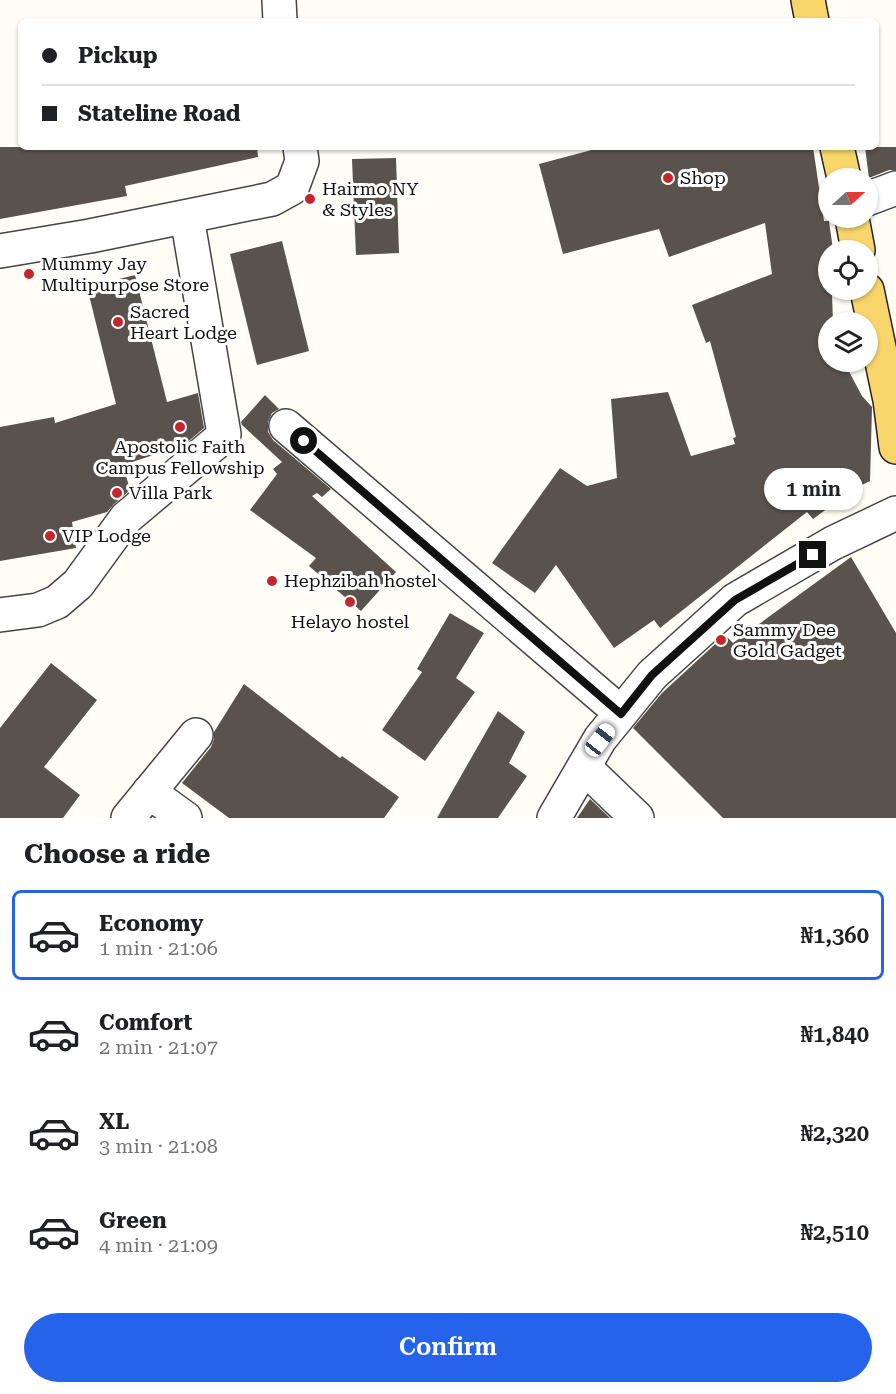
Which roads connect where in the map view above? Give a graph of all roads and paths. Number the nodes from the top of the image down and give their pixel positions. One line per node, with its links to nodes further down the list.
1 (279, 0): 3 (street)
2 (808, 0): 4 (main road)
3 (280, 18)
4 (811, 18)
5 (300, 150): 10 (street)
6 (838, 150): 7 (main road)
7 (842, 168)
8 (896, 188): 9 (street)
9 (878, 195)
10 (187, 217): 11 (street); 17 (street)
11 (0, 251)
12 (869, 300): 13 (main road)
13 (893, 399): 15 (main road)
14 (286, 426): 18 (street)
15 (896, 447)
16 (896, 513): 18 (street)
17 (0, 615)
18 (621, 714): 20 (street)
19 (196, 735): 21 (street)
20 (584, 767): 24 (street); 25 (street)
21 (148, 792): 22 (street); 23 (street)
22 (128, 818)
23 (185, 818)
24 (554, 818)
25 (637, 818)

